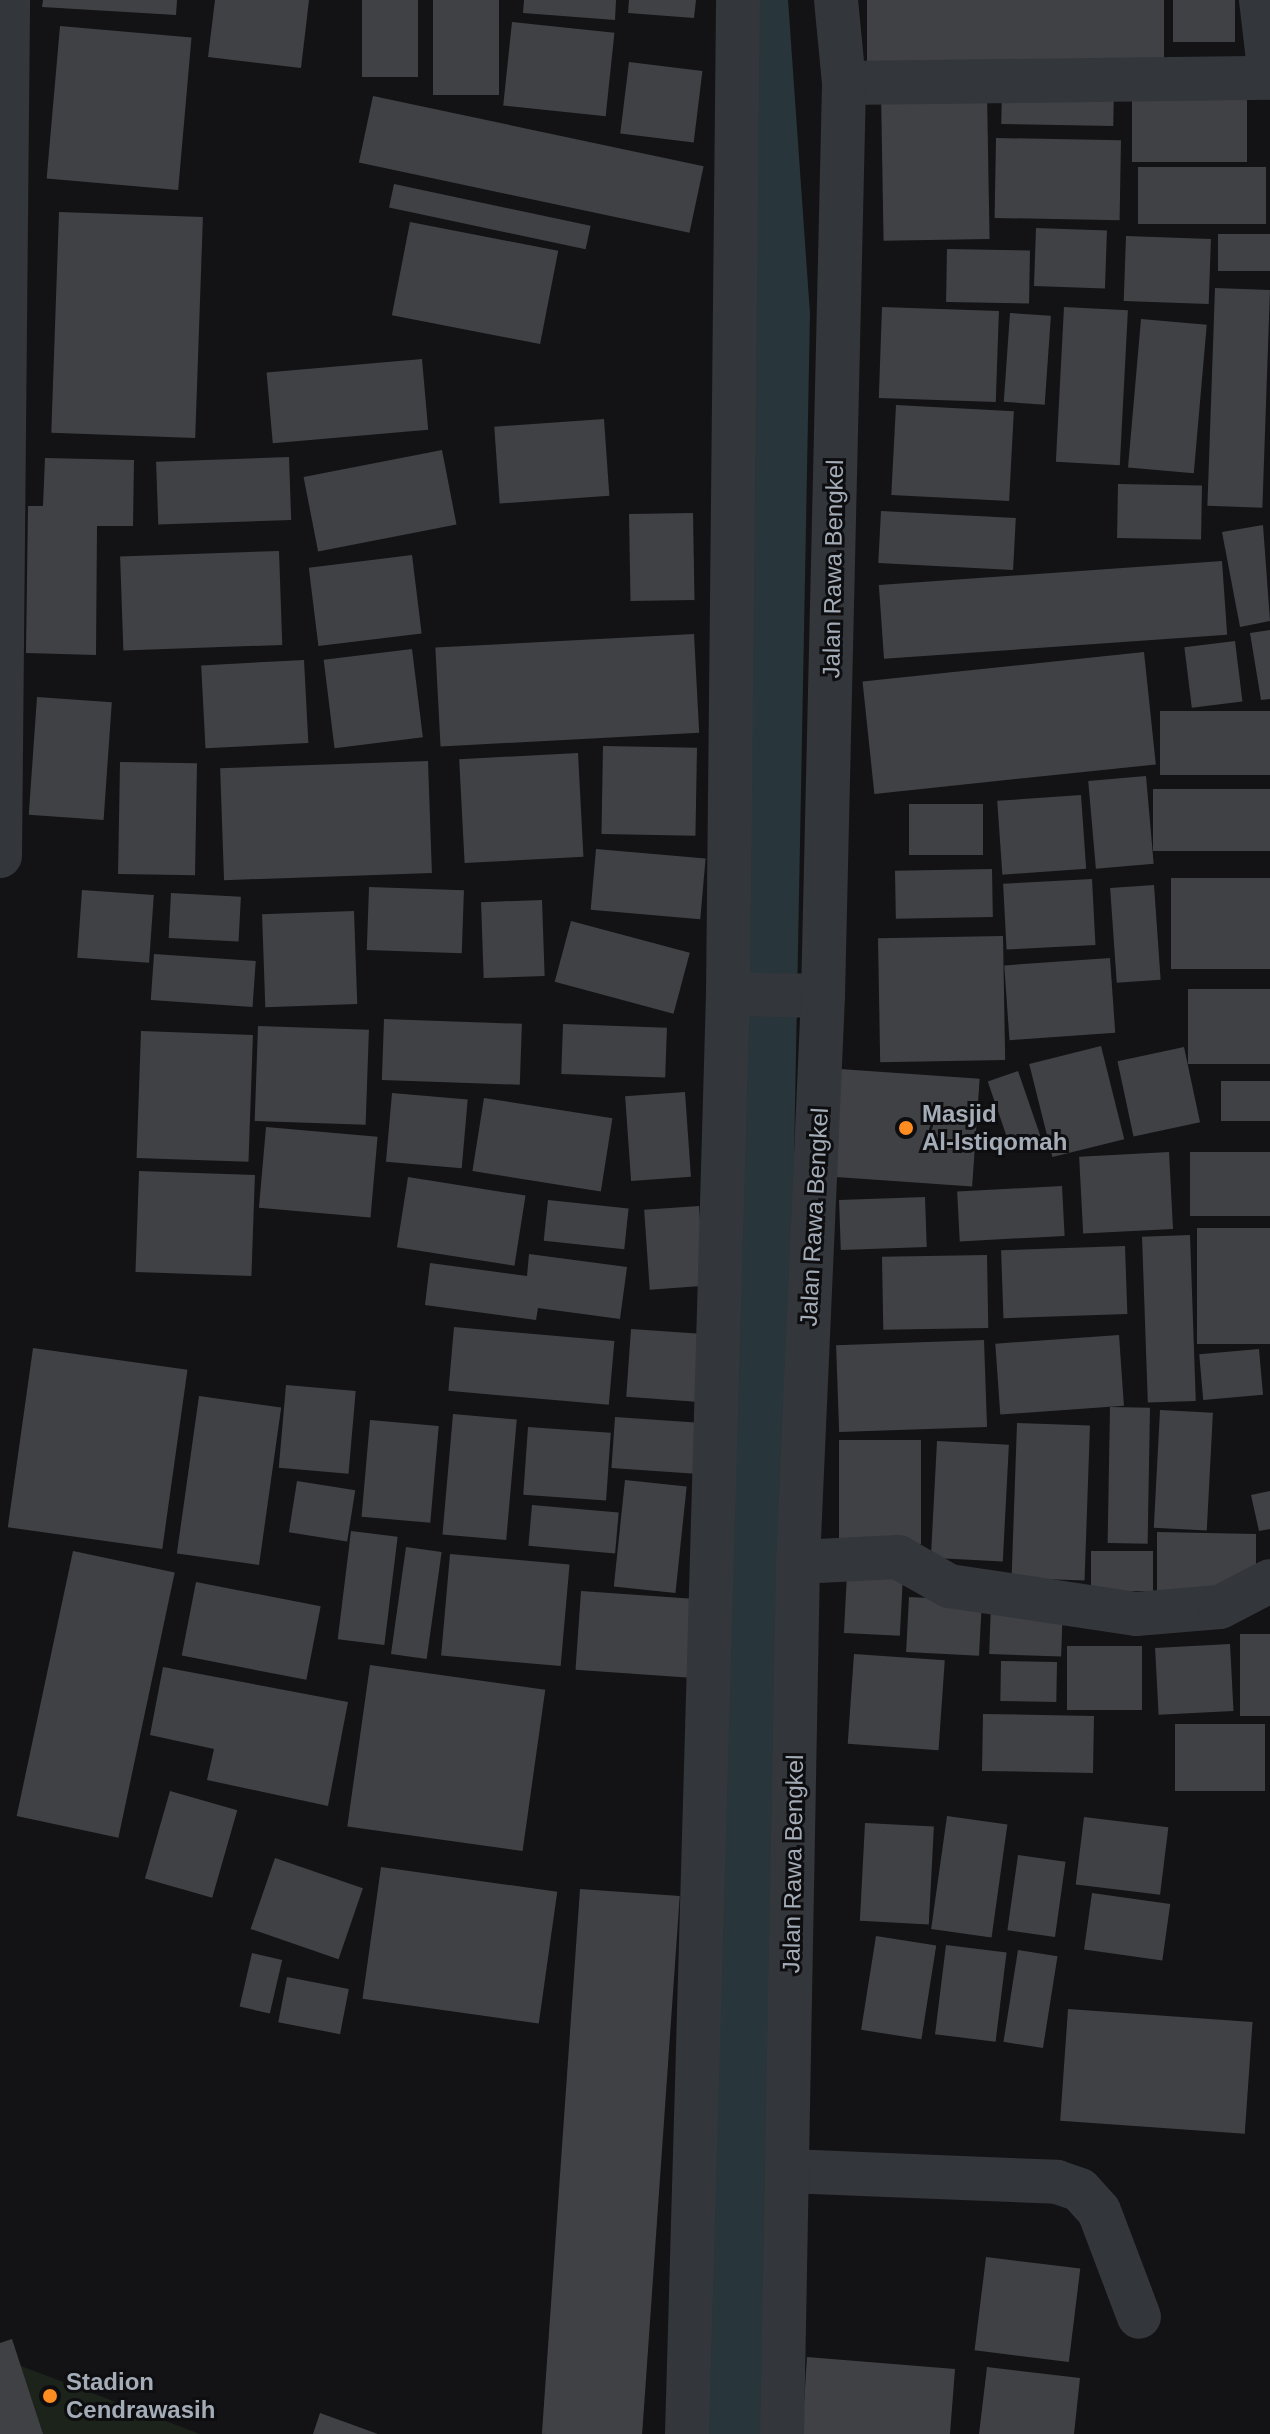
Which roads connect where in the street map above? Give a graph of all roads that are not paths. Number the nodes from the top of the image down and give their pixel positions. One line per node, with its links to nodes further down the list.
1 (8, 0): 7 (street)
2 (738, 0): 8 (street)
3 (836, 0): 6 (street, Jalan Rawa Bengkel)
4 (1261, 0): 5 (street)
5 (1270, 77): 6 (street)
6 (844, 83): 9 (street, Jalan Rawa Bengkel)
7 (0, 831)
8 (739, 994): 9 (street); 14 (street)
9 (812, 996): 10 (street, Jalan Rawa Bengkel)
10 (798, 1562): 11 (street); 12 (street, Jalan Rawa Bengkel)
11 (1270, 1581)
12 (788, 2171): 13 (street); 15 (street, Jalan Rawa Bengkel)
13 (1139, 2317)
14 (687, 2434)
15 (782, 2434)

